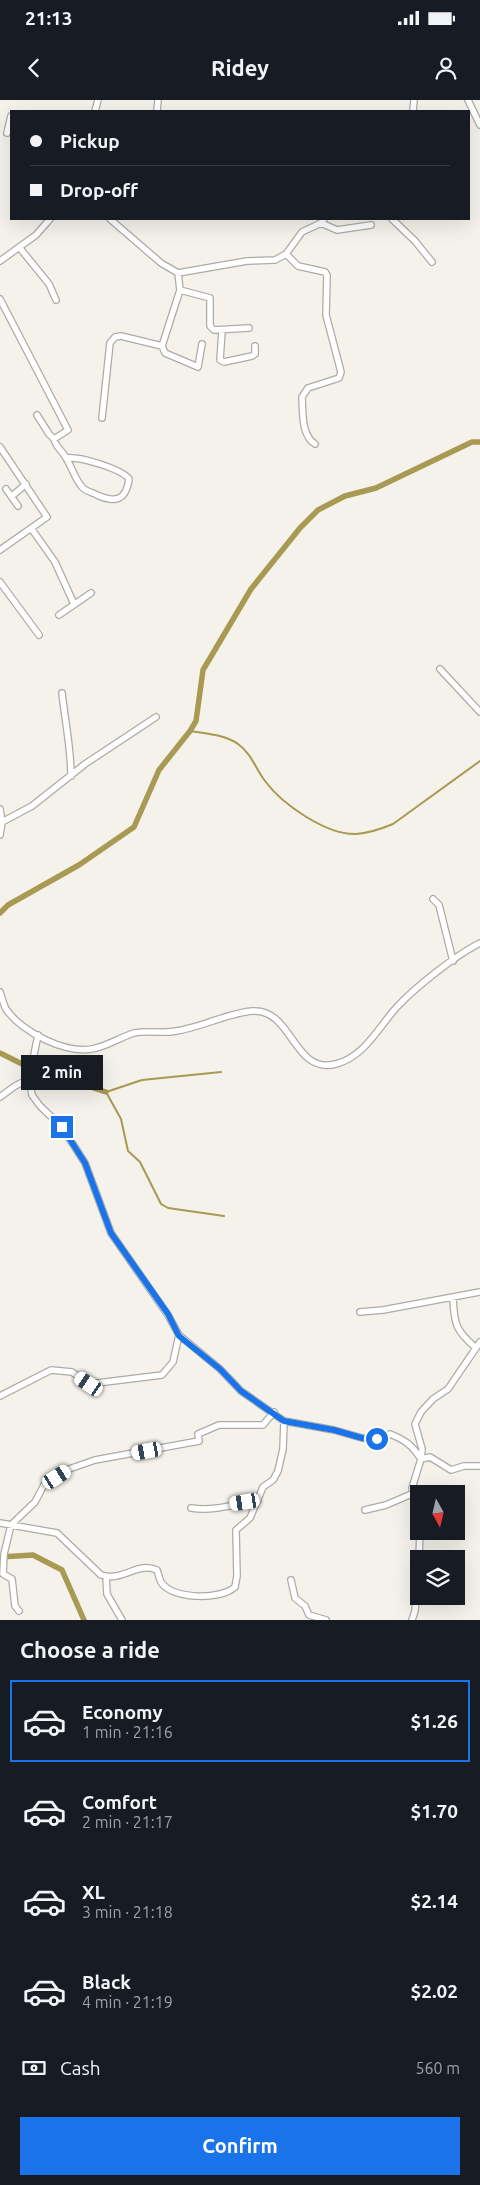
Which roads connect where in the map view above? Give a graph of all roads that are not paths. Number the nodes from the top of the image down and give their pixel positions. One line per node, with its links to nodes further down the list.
1 (468, 100): 3 (street)
2 (10, 120): 4 (street)
3 (480, 125)
4 (7, 133)
5 (49, 220): 10 (street)
6 (111, 220): 14 (street)
7 (393, 220): 13 (street)
8 (322, 221): 9 (street); 11 (street)
9 (371, 225)
10 (20, 247): 12 (street); 17 (street)
11 (286, 254): 14 (street); 26 (street)
12 (0, 261)
13 (432, 262)
14 (178, 273): 15 (street)
15 (180, 290): 19 (street); 21 (street)
16 (0, 300): 25 (street)
17 (56, 300)
18 (249, 328): 19 (street)
19 (222, 331): 22 (street)
20 (202, 344): 21 (street)
21 (162, 346): 24 (street)
22 (255, 346)
23 (37, 415): 25 (street)
24 (102, 418)
25 (54, 438): 28 (street)
26 (315, 444)
27 (0, 447): 29 (street)
28 (66, 458): 28 (street)
29 (26, 484): 31 (street); 33 (street)
30 (6, 489): 31 (street)
31 (12, 496): 32 (street)
32 (18, 506)
33 (31, 528): 34 (street); 37 (street)
34 (0, 550)
35 (0, 582): 39 (street)
36 (91, 593): 37 (street)
37 (74, 604): 38 (street)
38 (58, 616)
39 (39, 635)
40 (440, 669): 42 (street)
41 (62, 693): 44 (street)
42 (480, 712)
43 (156, 717): 44 (street)
44 (71, 776): 46 (street)
45 (0, 808): 46 (street)
46 (2, 822): 47 (street)
47 (0, 835)
48 (433, 899): 50 (street)
49 (480, 943): 50 (street)
50 (453, 961): 52 (street)
51 (0, 992): 52 (street)
52 (38, 1035): 53 (street)
53 (29, 1079): 54 (street); 58 (street)
54 (0, 1097)
55 (480, 1292): 56 (street)
56 (453, 1298): 57 (street); 60 (street)
57 (360, 1312)
58 (179, 1336): 61 (street); 62 (street)
59 (480, 1342): 60 (street)
60 (476, 1348): 64 (street)
61 (0, 1396)
62 (274, 1412): 63 (street); 72 (street)
63 (284, 1421): 64 (street); 68 (street)
64 (421, 1459): 65 (street); 66 (street)
65 (480, 1466)
66 (413, 1485)
67 (410, 1496): 70 (street)
68 (258, 1500): 69 (street); 73 (street)
69 (191, 1508)
70 (365, 1510)
71 (0, 1523): 72 (street)
72 (11, 1524): 73 (street); 76 (street)
73 (106, 1576): 77 (street)
74 (291, 1580): 78 (street)
75 (416, 1605): 79 (street)
76 (19, 1611)
77 (122, 1620)
78 (326, 1620)
79 (412, 1620)

